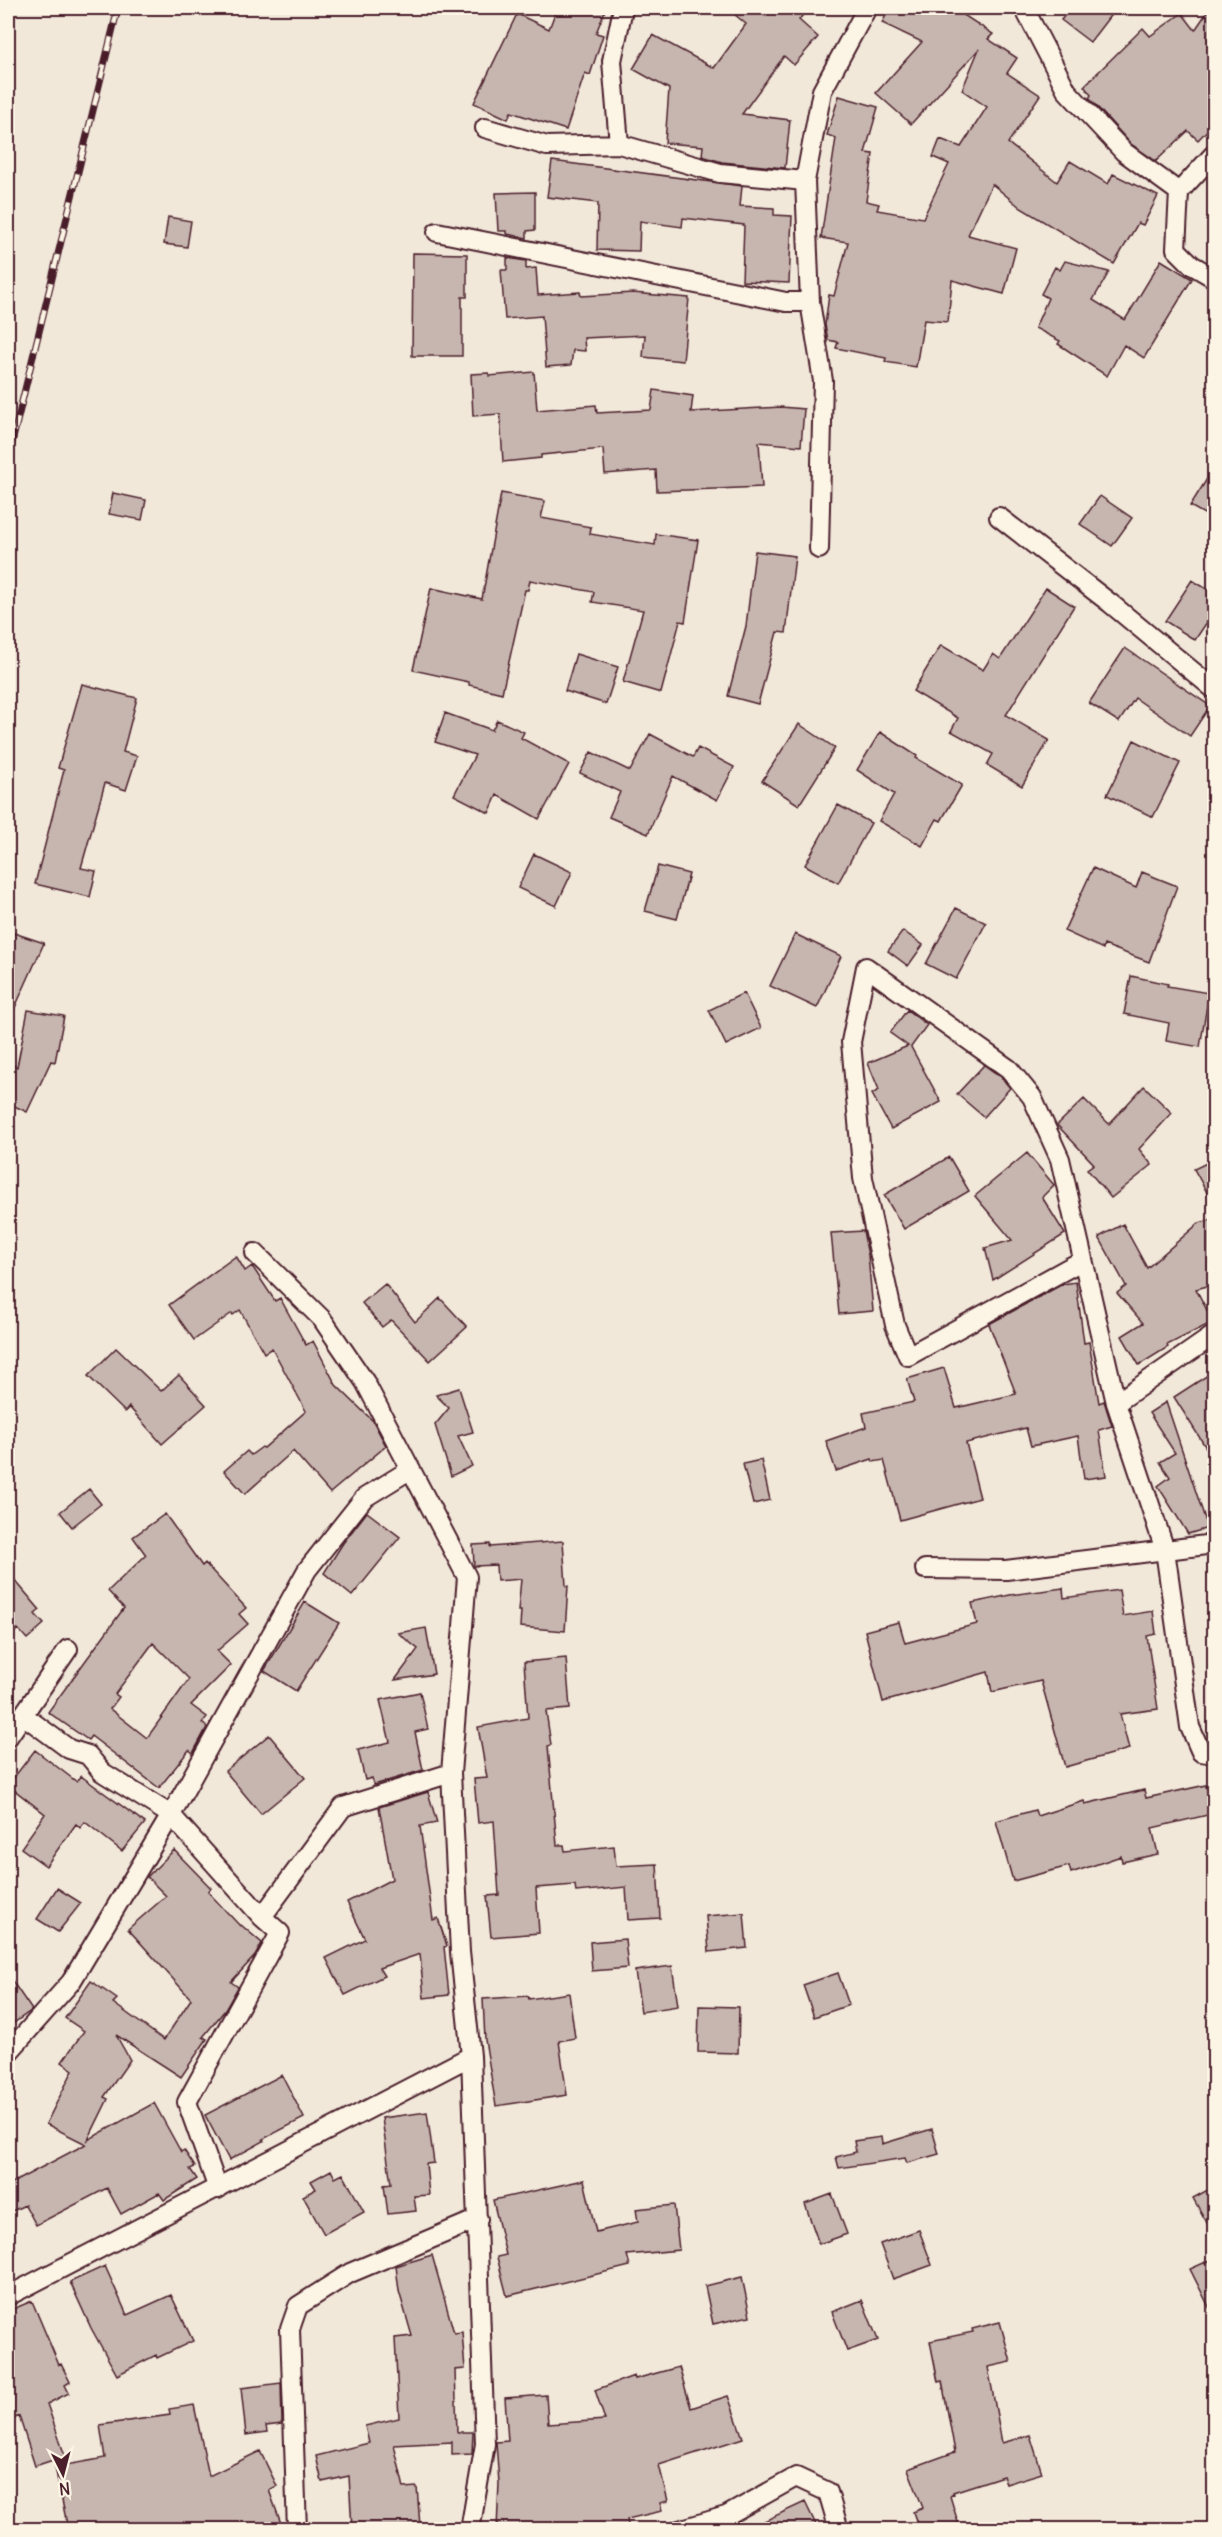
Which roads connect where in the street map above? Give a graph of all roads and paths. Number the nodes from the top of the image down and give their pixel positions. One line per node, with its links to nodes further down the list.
1 (623, 8): 5 (street)
2 (867, 8): 7 (street)
3 (1024, 8): 8 (street)
4 (484, 128): 5 (street)
5 (619, 144): 7 (street)
6 (1215, 154): 8 (street)
7 (806, 181): 11 (street)
8 (1179, 192): 10 (street)
9 (437, 232): 11 (street)
10 (1215, 278)
11 (810, 302): 13 (street)
12 (999, 517): 14 (street)
13 (819, 549)
14 (1215, 689)
15 (255, 1253): 19 (street)
16 (1083, 1260): 16 (street); 18 (street)
17 (1215, 1335): 18 (street)
18 (1116, 1403): 21 (street)
19 (411, 1469): 27 (street); 28 (street)
20 (1215, 1544): 21 (street)
21 (1165, 1550): 22 (street); 26 (street)
22 (925, 1569)
23 (68, 1649): 24 (street)
24 (23, 1715): 25 (street); 28 (street)
25 (8, 1737)
26 (1215, 1754)
27 (451, 1773): 29 (street); 31 (street)
28 (171, 1815): 29 (street); 30 (street)
29 (262, 1917): 32 (street)
30 (8, 2053)
31 (471, 2056): 32 (street); 33 (street)
32 (218, 2189): 34 (street)
33 (478, 2219): 35 (street); 36 (street)
34 (8, 2296)
35 (297, 2529)
36 (470, 2529)
37 (679, 2529): 38 (street)
38 (839, 2529)

